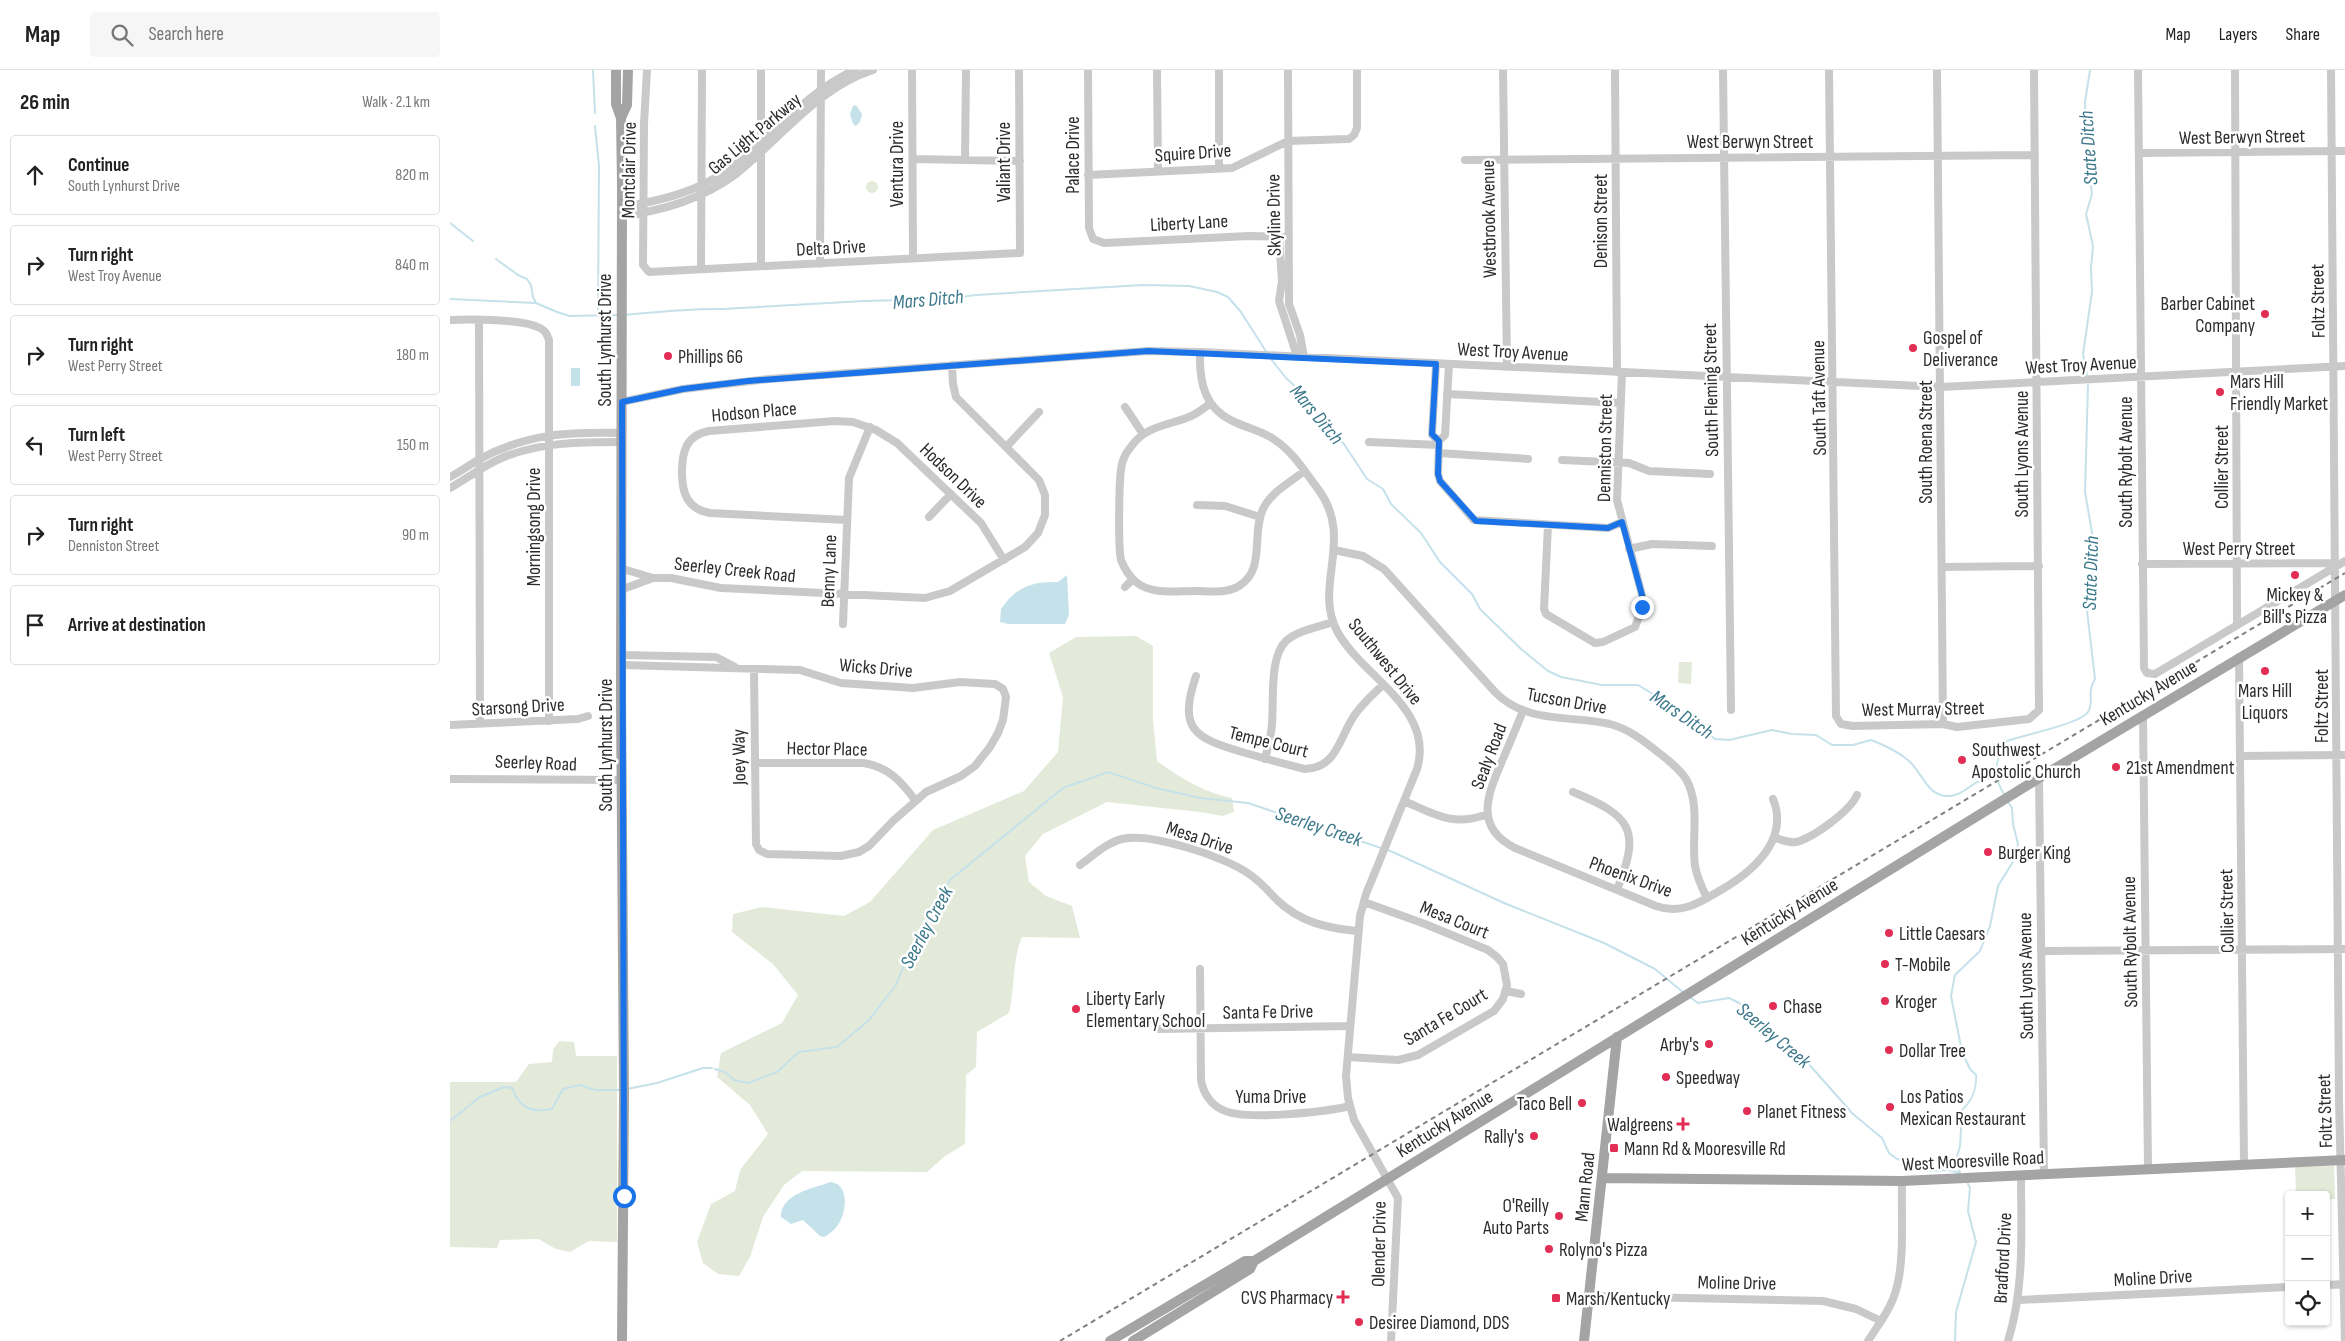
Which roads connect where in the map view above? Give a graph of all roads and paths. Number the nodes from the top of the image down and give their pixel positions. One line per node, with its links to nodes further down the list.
1 (616, 70): 28 (main road, South Lynhurst Drive)
2 (628, 70): 28 (main road, South Lynhurst Drive)
3 (647, 70): 51 (street, Montclair Drive)
4 (702, 70): 49 (street)
5 (761, 70): 30 (street)
6 (821, 70): 26 (street)
7 (855, 70): 26 (street, Gas Light Parkway)
8 (873, 70): 27 (street, Gas Light Parkway)
9 (912, 70): 41 (street, Ventura Drive)
10 (966, 70): 43 (street)
11 (1019, 70): 45 (street, Valiant Drive)
12 (1088, 70): 48 (street, Palace Drive)
13 (1157, 70): 47 (street)
14 (1219, 70): 46 (street)
15 (1288, 70): 29 (street, Skyline Drive)
16 (1357, 70): 29 (street, Squire Drive)
17 (1503, 70): 42 (street, Westbrook Avenue)
18 (1615, 70): 40 (street, Denison Street)
19 (1723, 70): 38 (street, South Fleming Street)
20 (1829, 70): 39 (street, South Taft Avenue)
21 (1937, 70): 37 (street, South Roena Street)
22 (2034, 70): 36 (street, South Lyons Avenue)
23 (2138, 70): 34 (street, South Rybolt Avenue)
24 (2235, 70): 35 (street, Collier Street)
25 (2331, 70): 32 (street, Foltz Street)
26 (821, 90): 27 (street); 30 (street, Gas Light Parkway)
27 (820, 100): 31 (street, Gas Light Parkway); 58 (street)
28 (621, 118): 52 (main road, South Lynhurst Drive)
29 (1288, 141): 46 (street, Squire Drive); 54 (street, Skyline Drive)
30 (761, 142): 31 (street); 49 (street, Gas Light Parkway)
31 (761, 152): 50 (street, Gas Light Parkway); 59 (street)
32 (2332, 152): 33 (street, West Berwyn Street); 35 (street, West Berwyn Street); 71 (street, Foltz Street)
33 (2345, 152)
34 (2139, 153): 35 (street, West Berwyn Street); 75 (street, South Rybolt Avenue)
35 (2236, 153): 73 (street, Collier Street)
36 (2035, 154): 37 (street, West Berwyn Street); 77 (street, South Lyons Avenue)
37 (1938, 155): 39 (street, West Berwyn Street); 78 (street, South Roena Street)
38 (1724, 157): 39 (street, West Berwyn Street); 40 (street, West Berwyn Street); 74 (street, South Fleming Street)
39 (1830, 157): 76 (street, South Taft Avenue)
40 (1616, 158): 42 (street, West Berwyn Street); 72 (street, Denison Street)
41 (912, 159): 43 (street); 57 (street, Ventura Drive)
42 (1504, 159): 44 (street, West Berwyn Street); 70 (street, Westbrook Avenue)
43 (965, 160): 45 (street)
44 (1466, 160)
45 (1020, 161): 56 (street, Valiant Drive)
46 (1219, 168): 47 (street, Squire Drive)
47 (1158, 171): 48 (street, Squire Drive)
48 (1088, 175): 55 (street, Palace Drive)
49 (702, 184): 50 (street); 51 (street, Gas Light Parkway)
50 (702, 194): 53 (street, Gas Light Parkway); 60 (street)
51 (643, 204): 52 (street, Gas Light Parkway); 53 (street, Montclair Drive)
52 (622, 211): 53 (street, Gas Light Parkway); 80 (main road, South Lynhurst Drive)
53 (643, 214): 61 (street, Montclair Drive)
54 (1284, 237): 55 (street, Liberty Lane); 65 (street, Skyline Drive)
55 (1093, 239)
56 (1020, 253): 57 (street, Delta Drive)
57 (913, 258): 58 (street, Delta Drive)
58 (820, 264): 59 (street, Delta Drive)
59 (761, 266): 60 (street, Delta Drive)
60 (701, 269): 61 (street, Delta Drive)
61 (645, 270)
62 (450, 320): 63 (street)
63 (479, 320): 86 (street, Morningsong Drive); 93 (street)
64 (1200, 352): 65 (street, West Troy Avenue); 68 (street, West Troy Avenue); 81 (street, Southwest Drive)
65 (1300, 357): 66 (street, West Troy Avenue)
66 (1436, 364): 67 (street, West Troy Avenue); 92 (street)
67 (1449, 364): 70 (street, West Troy Avenue); 79 (street)
68 (952, 365): 80 (street, West Troy Avenue); 91 (street, Seerley Creek Road)
69 (2345, 366): 71 (street, West Troy Avenue)
70 (1507, 367): 72 (street, West Troy Avenue)
71 (2334, 367): 73 (street, West Troy Avenue); 116 (street, Foltz Street)
72 (1619, 372): 74 (street, West Troy Avenue); 82 (street, Denniston Street)
73 (2237, 372): 75 (street, West Troy Avenue); 115 (street, Collier Street)
74 (1727, 376): 76 (street, West Troy Avenue); 134 (street, South Fleming Street)
75 (2141, 377): 77 (street, West Troy Avenue); 114 (street, South Rybolt Avenue)
76 (1834, 382): 78 (street, West Troy Avenue); 141 (street, South Taft Avenue)
77 (2037, 382): 78 (street, West Troy Avenue); 117 (street, South Lyons Avenue)
78 (1941, 387): 118 (street, South Roena Street)
79 (1447, 394): 82 (street); 92 (street)
80 (622, 402): 88 (main road, South Lynhurst Drive)
81 (1211, 403): 87 (street); 98 (street, Southwest Drive)
82 (1620, 403): 96 (street, Denniston Street)
83 (1125, 408): 87 (street)
84 (1040, 412): 91 (street)
85 (870, 427): 102 (street, Hodson Drive); 106 (street, Benny Lane); 106 (street, Hodson Place)
86 (549, 434): 88 (street); 90 (street, Morningsong Drive); 93 (street)
87 (1144, 434): 121 (street)
88 (622, 437): 90 (street); 119 (main road, South Lynhurst Drive)
89 (1369, 442): 92 (street)
90 (549, 445): 97 (street); 139 (street, Morningsong Drive)
91 (1007, 446): 112 (street, Seerley Creek Road)
92 (1439, 447): 94 (street); 108 (street)
93 (480, 459): 97 (street); 100 (street)
94 (1528, 459)
95 (1562, 460): 96 (street)
96 (1618, 463): 99 (street); 107 (street, Denniston Street)
97 (480, 469): 101 (street); 140 (street)
98 (1304, 471): 105 (street); 111 (street, Southwest Drive)
99 (1710, 474)
100 (450, 477)
101 (450, 488)
102 (951, 494): 104 (street); 112 (street, Hodson Drive)
103 (1197, 505): 105 (street)
104 (929, 517)
105 (1260, 517): 121 (street)
106 (847, 520): 124 (street, Benny Lane)
107 (1622, 522): 108 (street); 110 (street, Denniston Street)
108 (1548, 525): 110 (street, Denniston Street)
109 (1712, 546): 110 (street)
110 (1630, 549)
111 (1334, 550): 126 (street, Southwest Drive); 135 (street, Tucson Drive)
112 (1004, 560): 124 (street, Seerley Creek Road)
113 (2345, 561): 116 (street)
114 (2142, 564): 115 (street, West Perry Street); 128 (street, South Rybolt Avenue)
115 (2238, 565): 116 (street, West Perry Street); 128 (street, Collier Street)
116 (2336, 565): 125 (street, Foltz Street); 128 (street)
117 (2038, 566): 118 (street); 138 (street, South Lyons Avenue)
118 (1942, 567): 142 (street, South Roena Street)
119 (623, 569): 120 (street, Seerley Creek Road); 123 (main road, South Lynhurst Drive)
120 (653, 578): 123 (street, Seerley Creek Road); 124 (street, Seerley Creek Road)
121 (1133, 579): 122 (street)
122 (1125, 587)
123 (623, 589): 130 (main road, South Lynhurst Drive)
124 (843, 594): 127 (street, Benny Lane)
125 (2341, 597): 129 (main road, Kentucky Avenue); 144 (street, Foltz Street)
126 (1333, 622): 133 (street, Southwest Drive); 146 (street)
127 (842, 624)
128 (2237, 625)
129 (2239, 657): 136 (main road, Kentucky Avenue); 145 (street, Collier Street)
130 (622, 660): 131 (street, Wicks Drive); 150 (main road, South Lynhurst Drive)
131 (754, 668): 147 (street, Joey Way); 154 (street, Wicks Drive)
132 (1196, 676): 146 (street, Tempe Court)
133 (1383, 685): 146 (street, Tempe Court); 155 (street, Southwest Drive)
134 (1731, 710)
135 (1523, 711): 156 (street, Sealy Road); 160 (street, Tucson Drive)
136 (2143, 715): 149 (main road, Kentucky Avenue); 165 (street, South Rybolt Avenue)
137 (588, 716): 139 (street, Starsong Drive)
138 (2034, 716): 142 (street, West Murray Street)
139 (549, 721): 140 (street, Starsong Drive)
140 (480, 723): 143 (street, Starsong Drive)
141 (1841, 724): 142 (street, West Murray Street)
142 (1943, 724)
143 (450, 725)
144 (2341, 755): 145 (street); 164 (street, Foltz Street)
145 (2241, 756): 163 (street, Collier Street)
146 (1265, 759)
147 (754, 763): 154 (street, Hector Place); 154 (street, Joey Way)
148 (450, 778): 150 (street, Seerley Road)
149 (2039, 778): 166 (street, South Lyons Avenue); 173 (main road, Kentucky Avenue)
150 (622, 780): 191 (main road, South Lynhurst Drive)
151 (1573, 792): 159 (street)
152 (1857, 795): 157 (street)
153 (1773, 799): 157 (street)
154 (916, 800)
155 (1404, 801): 156 (street); 161 (street, Southwest Drive)
156 (1488, 814): 159 (street, Phoenix Drive)
157 (1774, 836): 160 (street, Phoenix Drive)
158 (1080, 865): 162 (street, Mesa Drive)
159 (1617, 890): 160 (street, Phoenix Drive)
160 (1707, 898)
161 (1364, 902): 162 (street, Southwest Drive); 168 (street, Mesa Court)
162 (1357, 931): 170 (street, Southwest Drive)
163 (2242, 949): 164 (street); 165 (street); 177 (street, Collier Street)
164 (2342, 949): 176 (street, Foltz Street)
165 (2146, 950): 166 (street); 178 (street, South Rybolt Avenue)
166 (2041, 951): 179 (street, South Lyons Avenue)
167 (1200, 969): 172 (street, Yuma Drive)
168 (1506, 991): 169 (street, Santa Fe Court); 174 (street, Santa Fe Court)
169 (1521, 994)
170 (1350, 1026): 172 (street, Santa Fe Drive); 174 (street, Southwest Drive)
171 (1157, 1029): 172 (street, Santa Fe Drive)
172 (1200, 1029): 175 (street, Yuma Drive)
173 (1617, 1037): 181 (main road, Mann Road); 182 (main road, Kentucky Avenue)
174 (1348, 1057): 175 (street, Southwest Drive)
175 (1350, 1106): 182 (street, Southwest Drive)
176 (2344, 1160): 177 (main road, West Mooresville Road); 185 (street, Foltz Street)
177 (2244, 1165): 178 (main road, West Mooresville Road)
178 (2148, 1169): 179 (main road, West Mooresville Road)
179 (2044, 1175): 180 (main road, West Mooresville Road)
180 (2020, 1176): 183 (main road, West Mooresville Road); 189 (street, Bradford Drive)
181 (1602, 1178): 183 (main road, West Mooresville Road); 188 (main road, Mann Road)
182 (1388, 1179): 184 (main road, Kentucky Avenue); 194 (street, Olender Drive)
183 (1902, 1181): 190 (street)
184 (1254, 1261): 192 (main road, Kentucky Avenue); 193 (main road, Kentucky Avenue)
185 (2344, 1284): 186 (street); 198 (street, Foltz Street)
186 (2330, 1285)
187 (2285, 1287): 189 (street, Moline Drive)
188 (1589, 1296): 190 (street, Moline Drive); 195 (main road, Mann Road)
189 (2019, 1300): 197 (street, Bradford Drive)
190 (1881, 1321): 196 (street)
191 (622, 1341)
192 (1110, 1341)
193 (1133, 1341)
194 (1391, 1341)
195 (1584, 1341)
196 (1868, 1341)
197 (2008, 1341)
198 (2345, 1341)

